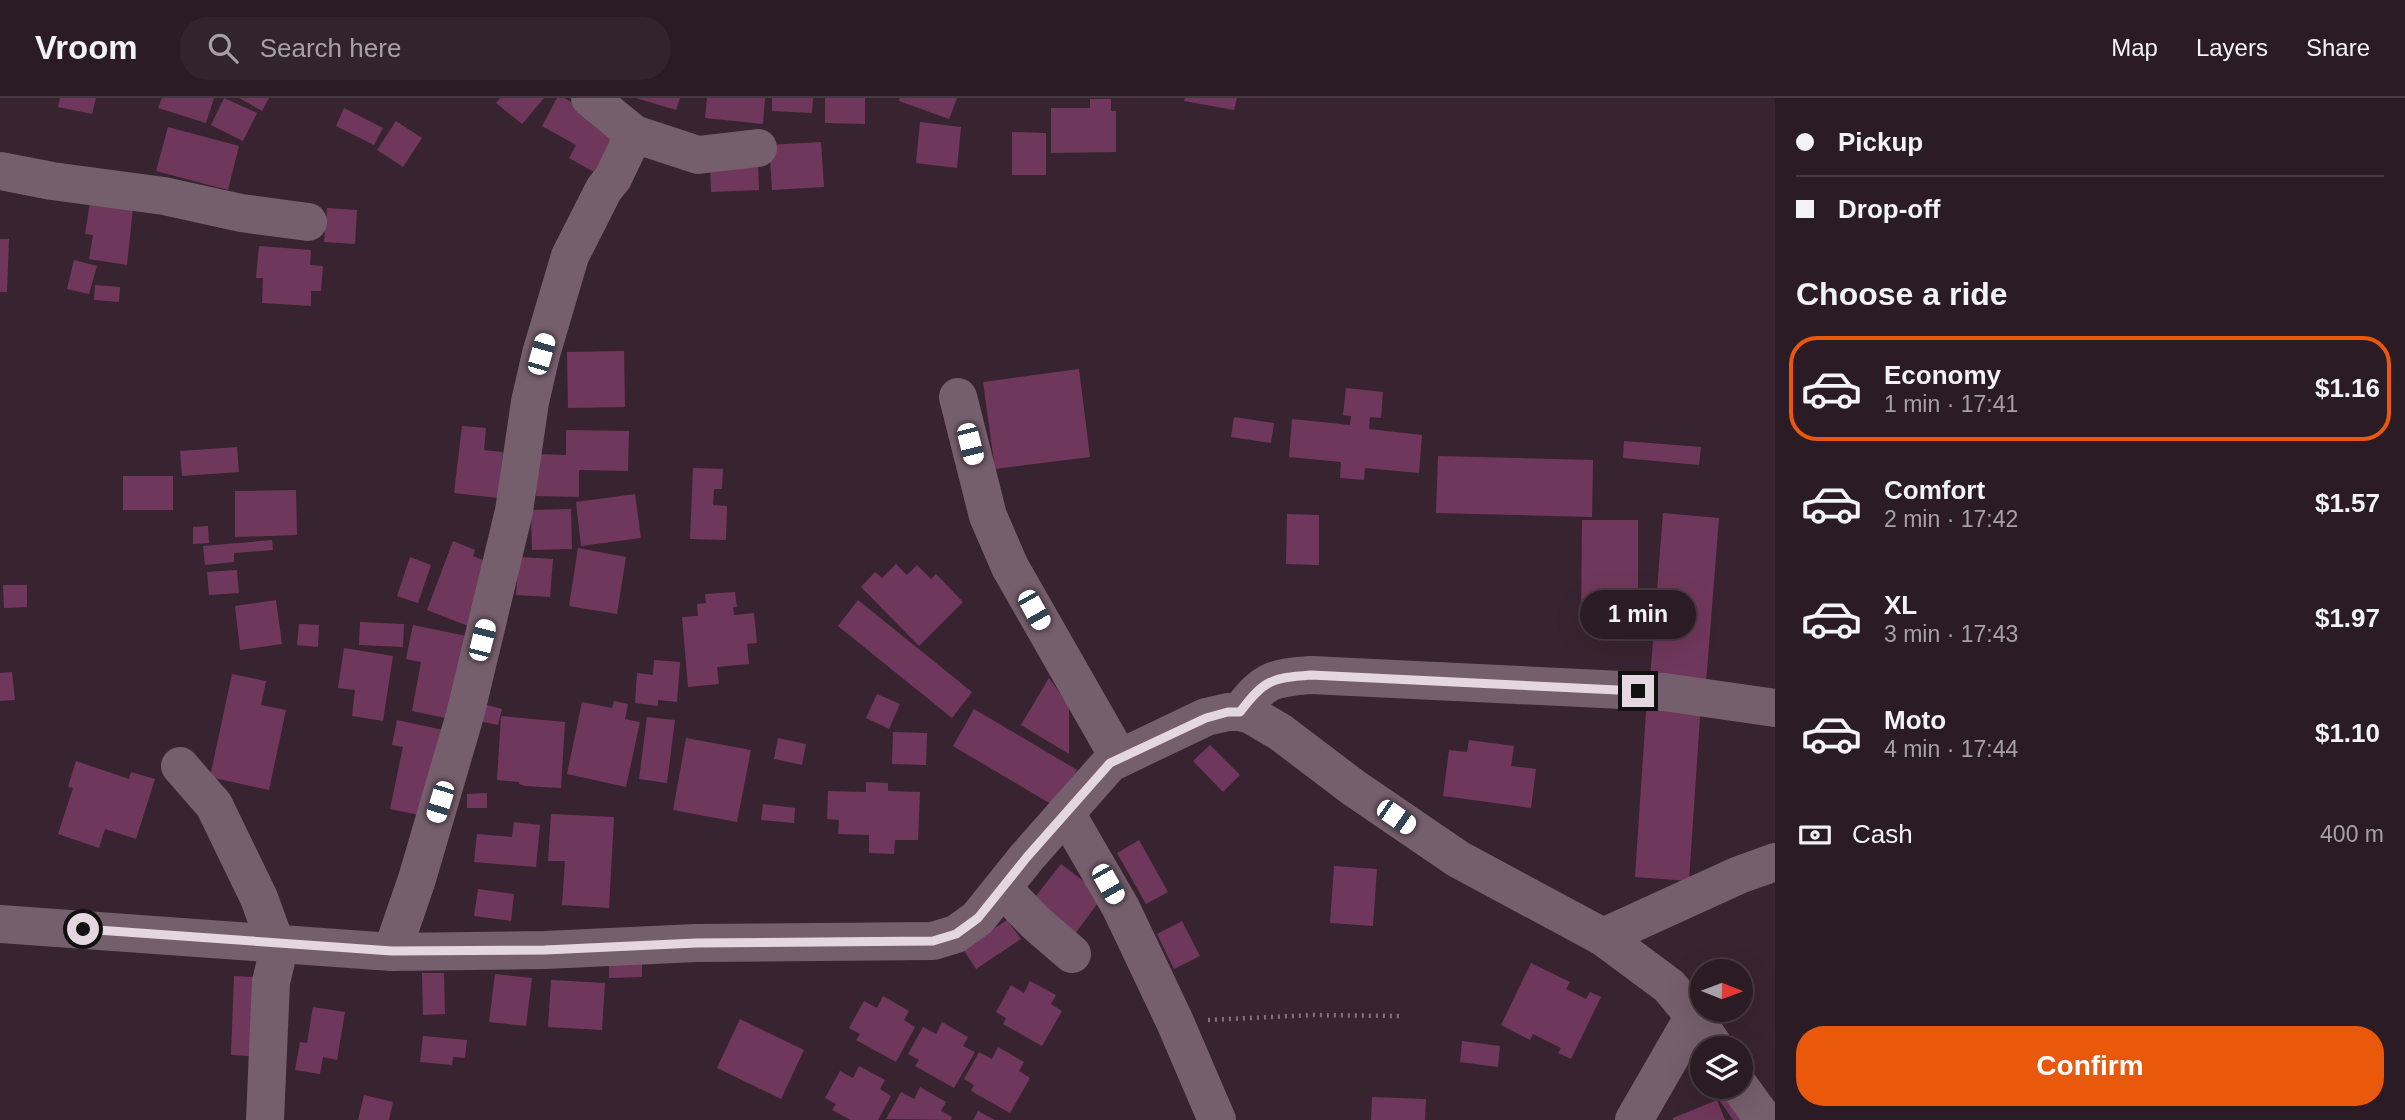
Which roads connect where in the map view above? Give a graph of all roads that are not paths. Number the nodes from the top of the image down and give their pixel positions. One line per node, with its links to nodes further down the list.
1 (590, 98): 2 (street)
2 (634, 134): 3 (street); 17 (street)
3 (758, 148)
4 (0, 171): 5 (street)
5 (308, 222)
6 (958, 397): 9 (street)
7 (1775, 708): 8 (street)
8 (1240, 712): 9 (street); 15 (street)
9 (1119, 758): 11 (street)
10 (180, 766): 16 (street)
11 (1066, 813): 13 (street); 23 (street)
12 (1775, 862): 15 (street)
13 (1003, 889): 17 (street); 18 (street)
14 (0, 924): 16 (street)
15 (1603, 937): 19 (street)
16 (275, 942): 17 (street); 22 (street)
17 (392, 951)
18 (1072, 954)
19 (1690, 1011)
20 (1691, 1022): 24 (street)
21 (1749, 1099): 25 (street)
22 (265, 1120)
23 (1217, 1120)
24 (1634, 1120)
25 (1764, 1120)

